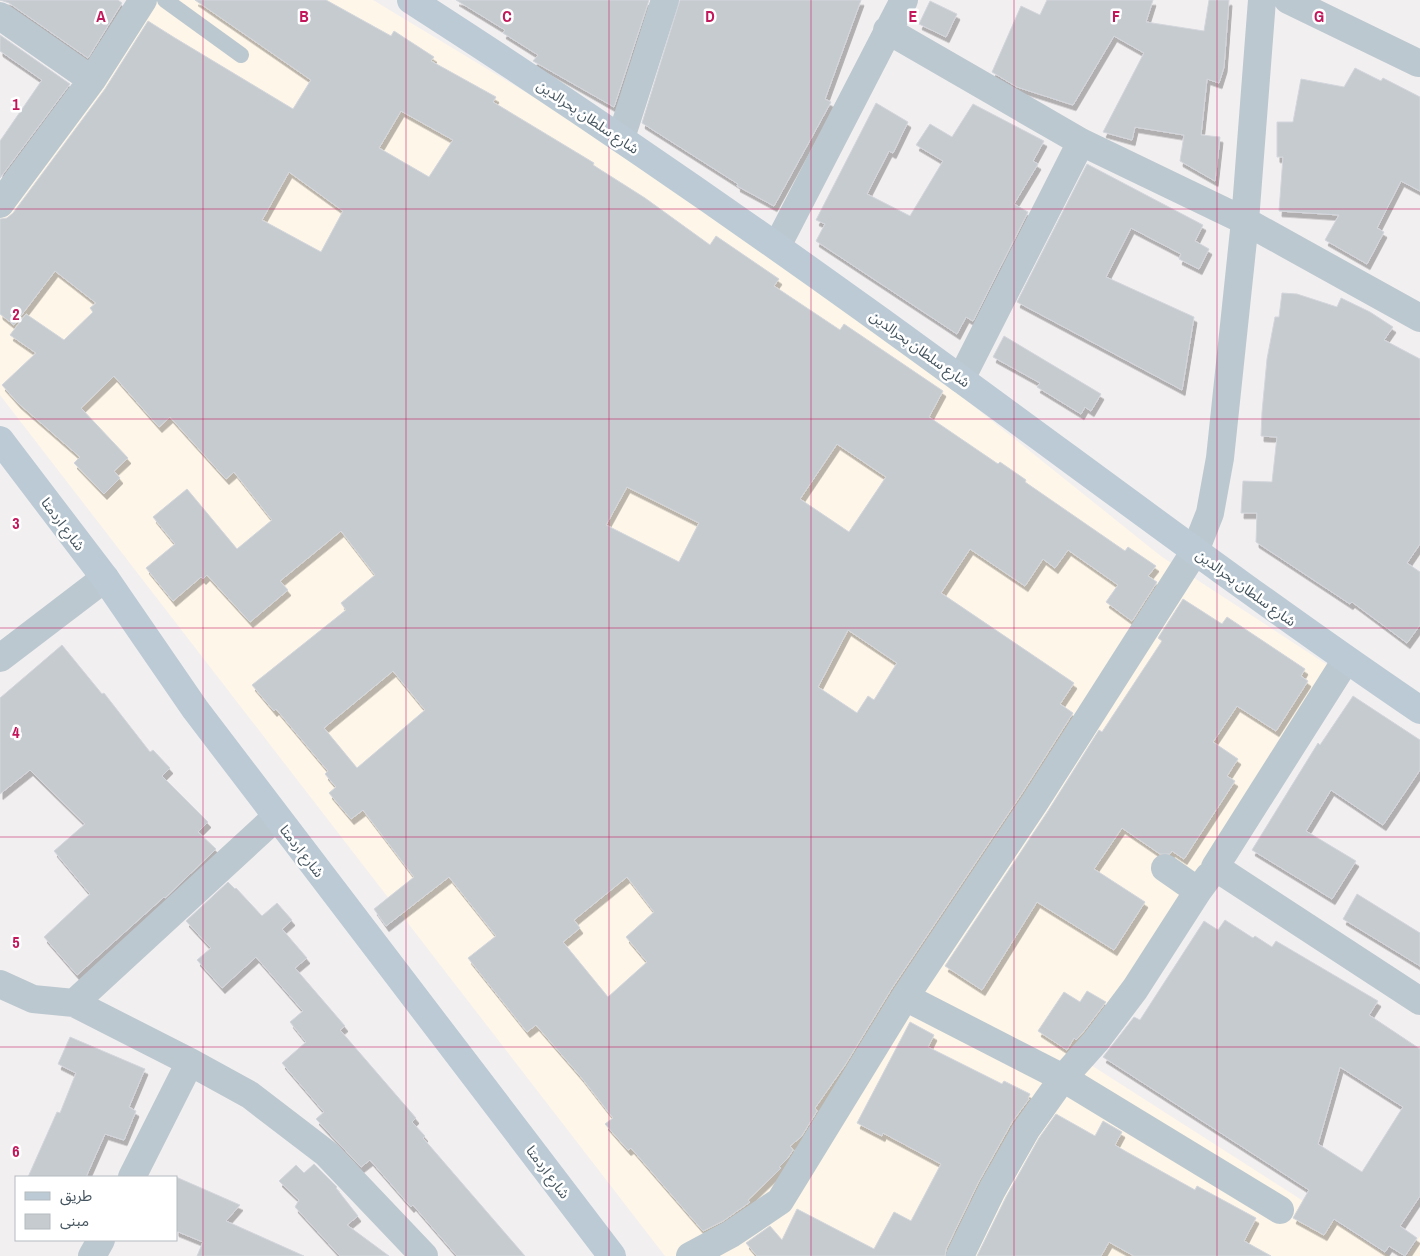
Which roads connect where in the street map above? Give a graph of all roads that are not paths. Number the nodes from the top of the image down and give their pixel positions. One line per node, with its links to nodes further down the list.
1 (143, 0): 12 (street)
2 (165, 0): 10 (lane)
3 (411, 0): 13 (street, شارع سلطان بحرالدين)
4 (665, 0): 13 (street)
5 (904, 0): 9 (street)
6 (1262, 0): 16 (street)
7 (1288, 0): 11 (street)
8 (0, 16): 12 (street)
9 (887, 30): 14 (street); 17 (street)
10 (241, 55)
11 (1419, 61)
12 (92, 80): 15 (street)
13 (621, 138): 17 (street, شارع سلطان بحرالدين)
14 (1081, 142): 16 (street); 19 (street)
15 (0, 204)
16 (1245, 221): 18 (street); 21 (street)
17 (776, 246): 19 (street, شارع سلطان بحرالدين)
18 (1420, 318)
19 (961, 379): 21 (street, شارع سلطان بحرالدين)
20 (0, 440): 22 (street, شارع اردمتا)
21 (1195, 551): 24 (street, شارع سلطان بحرالدين); 31 (street)
22 (105, 578): 23 (street); 26 (street, شارع اردمتا)
23 (0, 658)
24 (1346, 660): 25 (street, شارع سلطان بحرالدين); 27 (street)
25 (1418, 704)
26 (276, 817): 33 (street); 41 (street, شارع اردمتا)
27 (1215, 867): 29 (street); 32 (street)
28 (1165, 868): 29 (street)
29 (1198, 891): 35 (street)
30 (0, 984): 33 (street)
31 (905, 997): 35 (street); 42 (street)
32 (1420, 1001)
33 (74, 1003): 34 (street)
34 (190, 1062): 36 (street); 40 (street)
35 (1063, 1078): 37 (street); 43 (street)
36 (133, 1176)
37 (1280, 1210)
38 (100, 1241): 39 (street)
39 (92, 1256)
40 (424, 1256)
41 (612, 1256)
42 (690, 1256)
43 (960, 1256)

